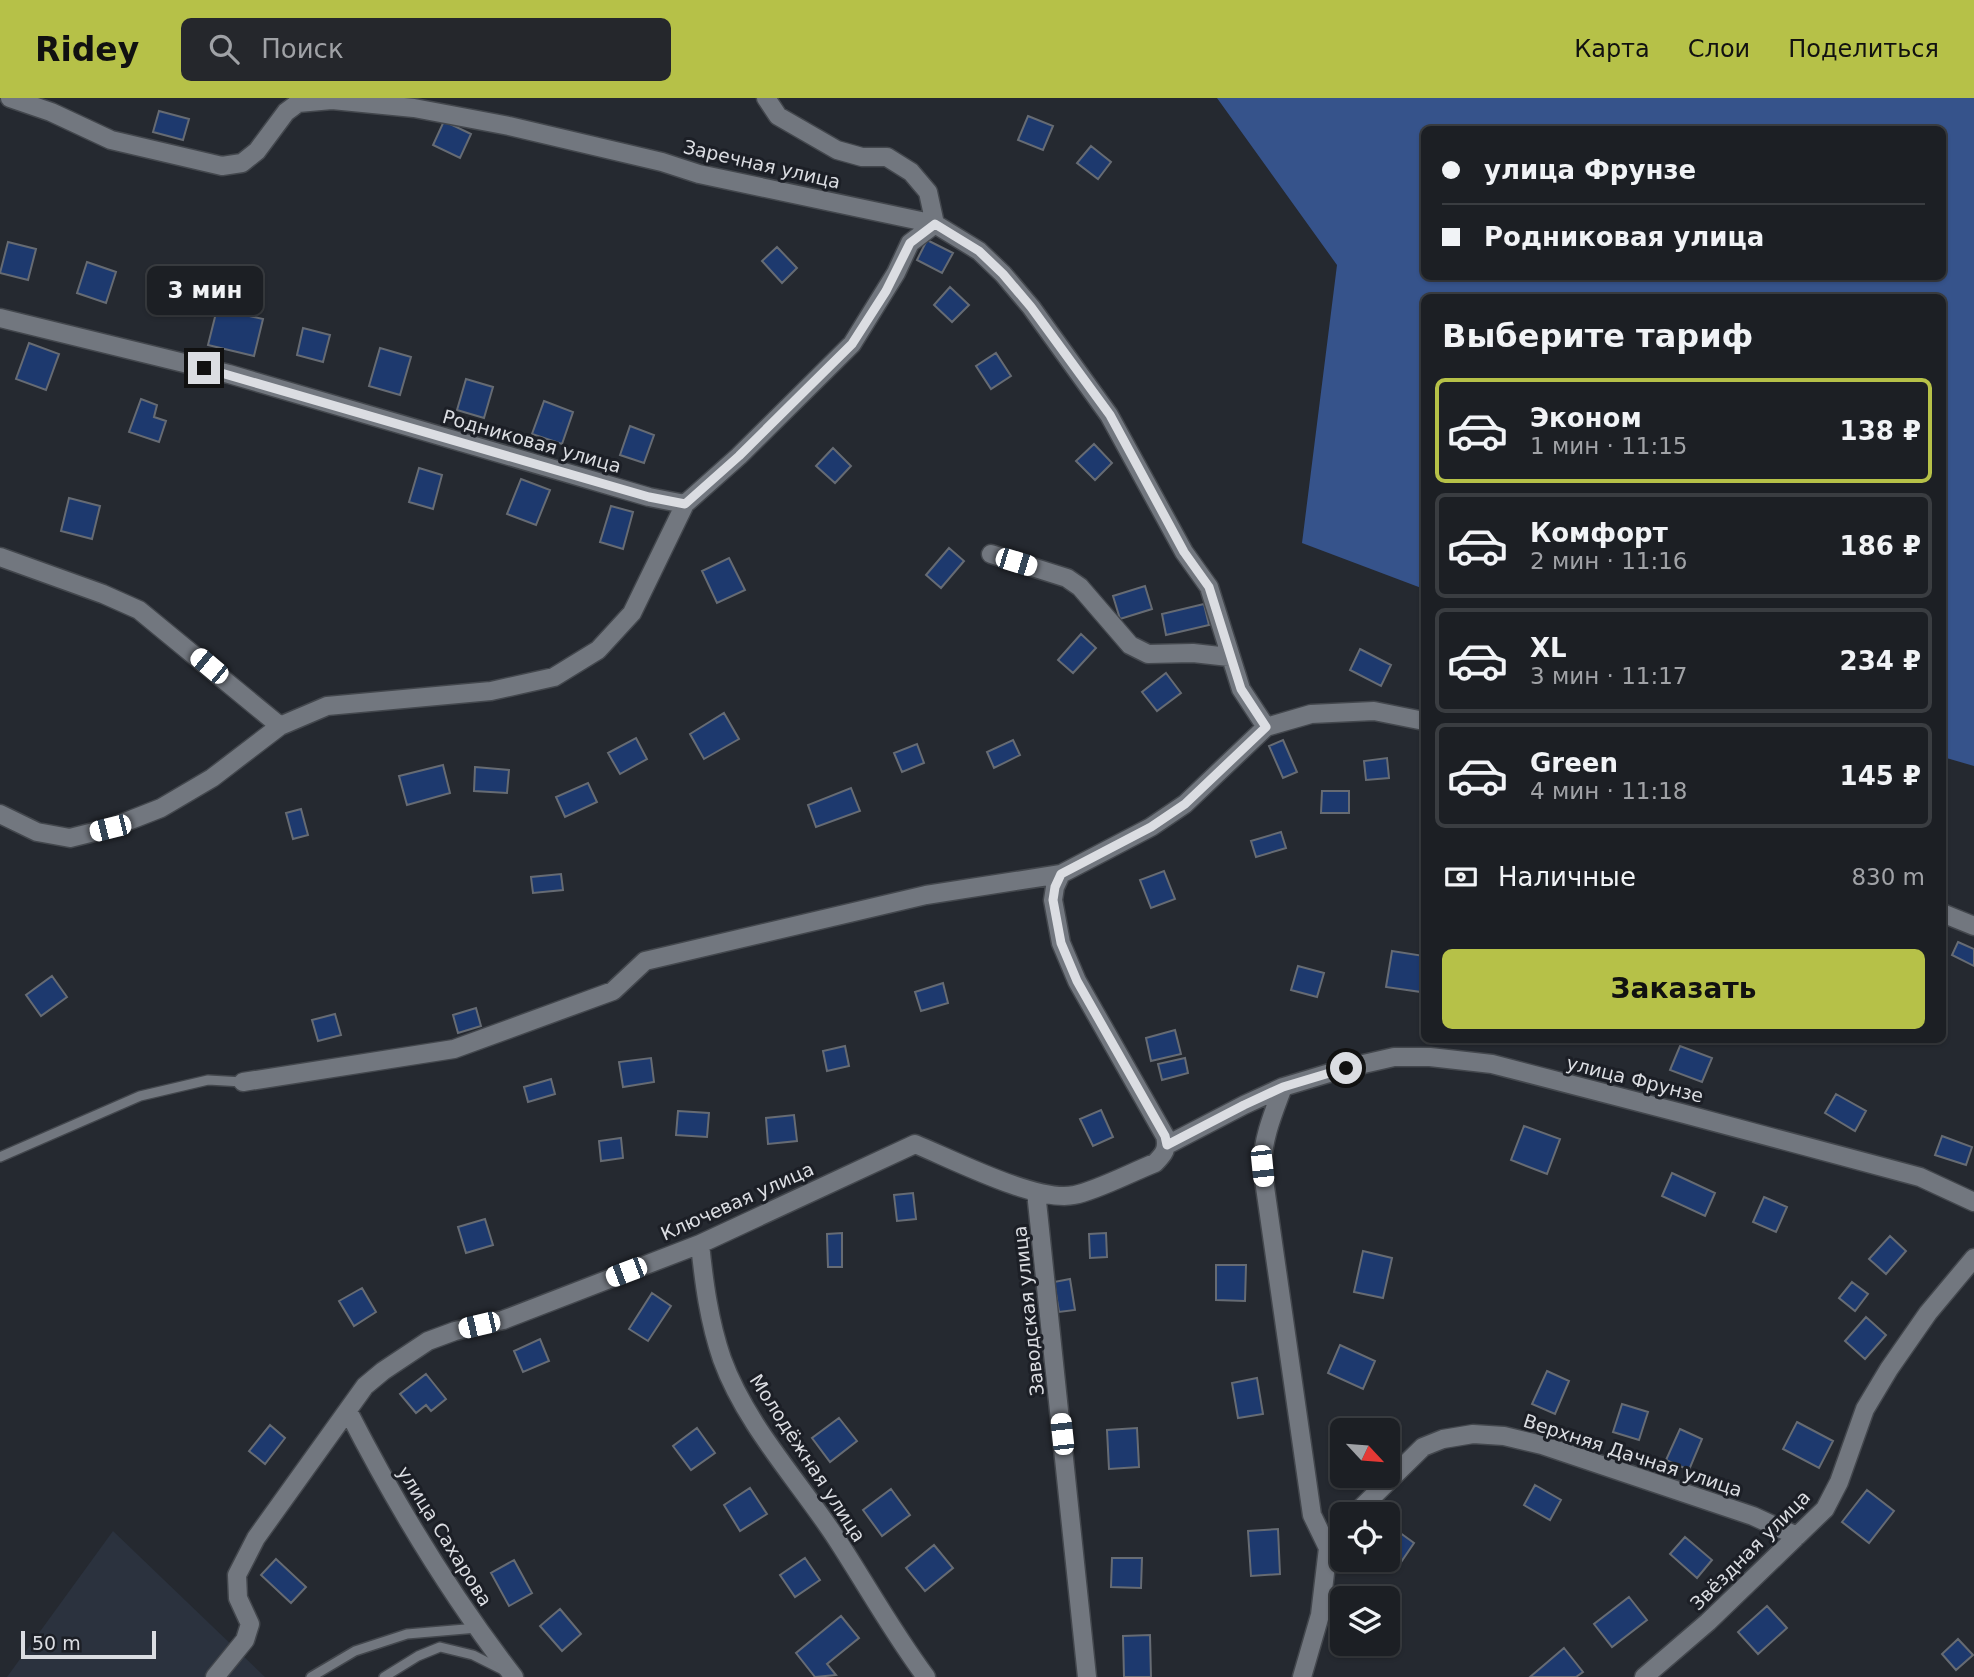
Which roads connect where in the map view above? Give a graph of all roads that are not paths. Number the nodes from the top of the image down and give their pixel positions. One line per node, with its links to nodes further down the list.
1 (10, 98): 3 (street, Заречная улица)
2 (766, 98): 3 (street)
3 (935, 224): 5 (street); 8 (street, Заречная улица)
4 (0, 318): 5 (street, Родниковая улица)
5 (685, 504): 10 (street)
6 (991, 554): 8 (street)
7 (0, 557): 10 (street)
8 (1229, 657): 11 (street, Заречная улица)
9 (1421, 719): 11 (street)
10 (280, 726): 12 (street)
11 (1266, 727): 13 (street)
12 (0, 814)
13 (1061, 874): 16 (street); 18 (street)
14 (1946, 915): 15 (street)
15 (1974, 926)
16 (243, 1082): 19 (lane)
17 (1283, 1087): 18 (street, улица Фрунзе); 21 (street, улица Фрунзе); 28 (street)
18 (1167, 1145): 20 (street, Ключевая улица)
19 (0, 1157)
20 (1036, 1192): 22 (street, Ключевая улица); 35 (street, Заводская улица)
21 (1974, 1202)
22 (700, 1244): 24 (street, Ключевая улица); 34 (street, Молодёжная улица)
23 (1974, 1258): 26 (street, Звёздная улица)
24 (348, 1411): 29 (street, улица Сахарова); 31 (street, Ключевая улица)
25 (1367, 1502): 26 (street, Верхняя Дачная улица)
26 (1797, 1536): 37 (street, Звёздная улица)
27 (1330, 1545): 28 (street)
28 (1328, 1548): 36 (street)
29 (477, 1628): 30 (street, улица Сахарова); 32 (lane)
30 (513, 1676): 33 (lane)
31 (215, 1677)
32 (311, 1677)
33 (384, 1677)
34 (926, 1677)
35 (1087, 1677)
36 (1302, 1677)
37 (1644, 1677)

